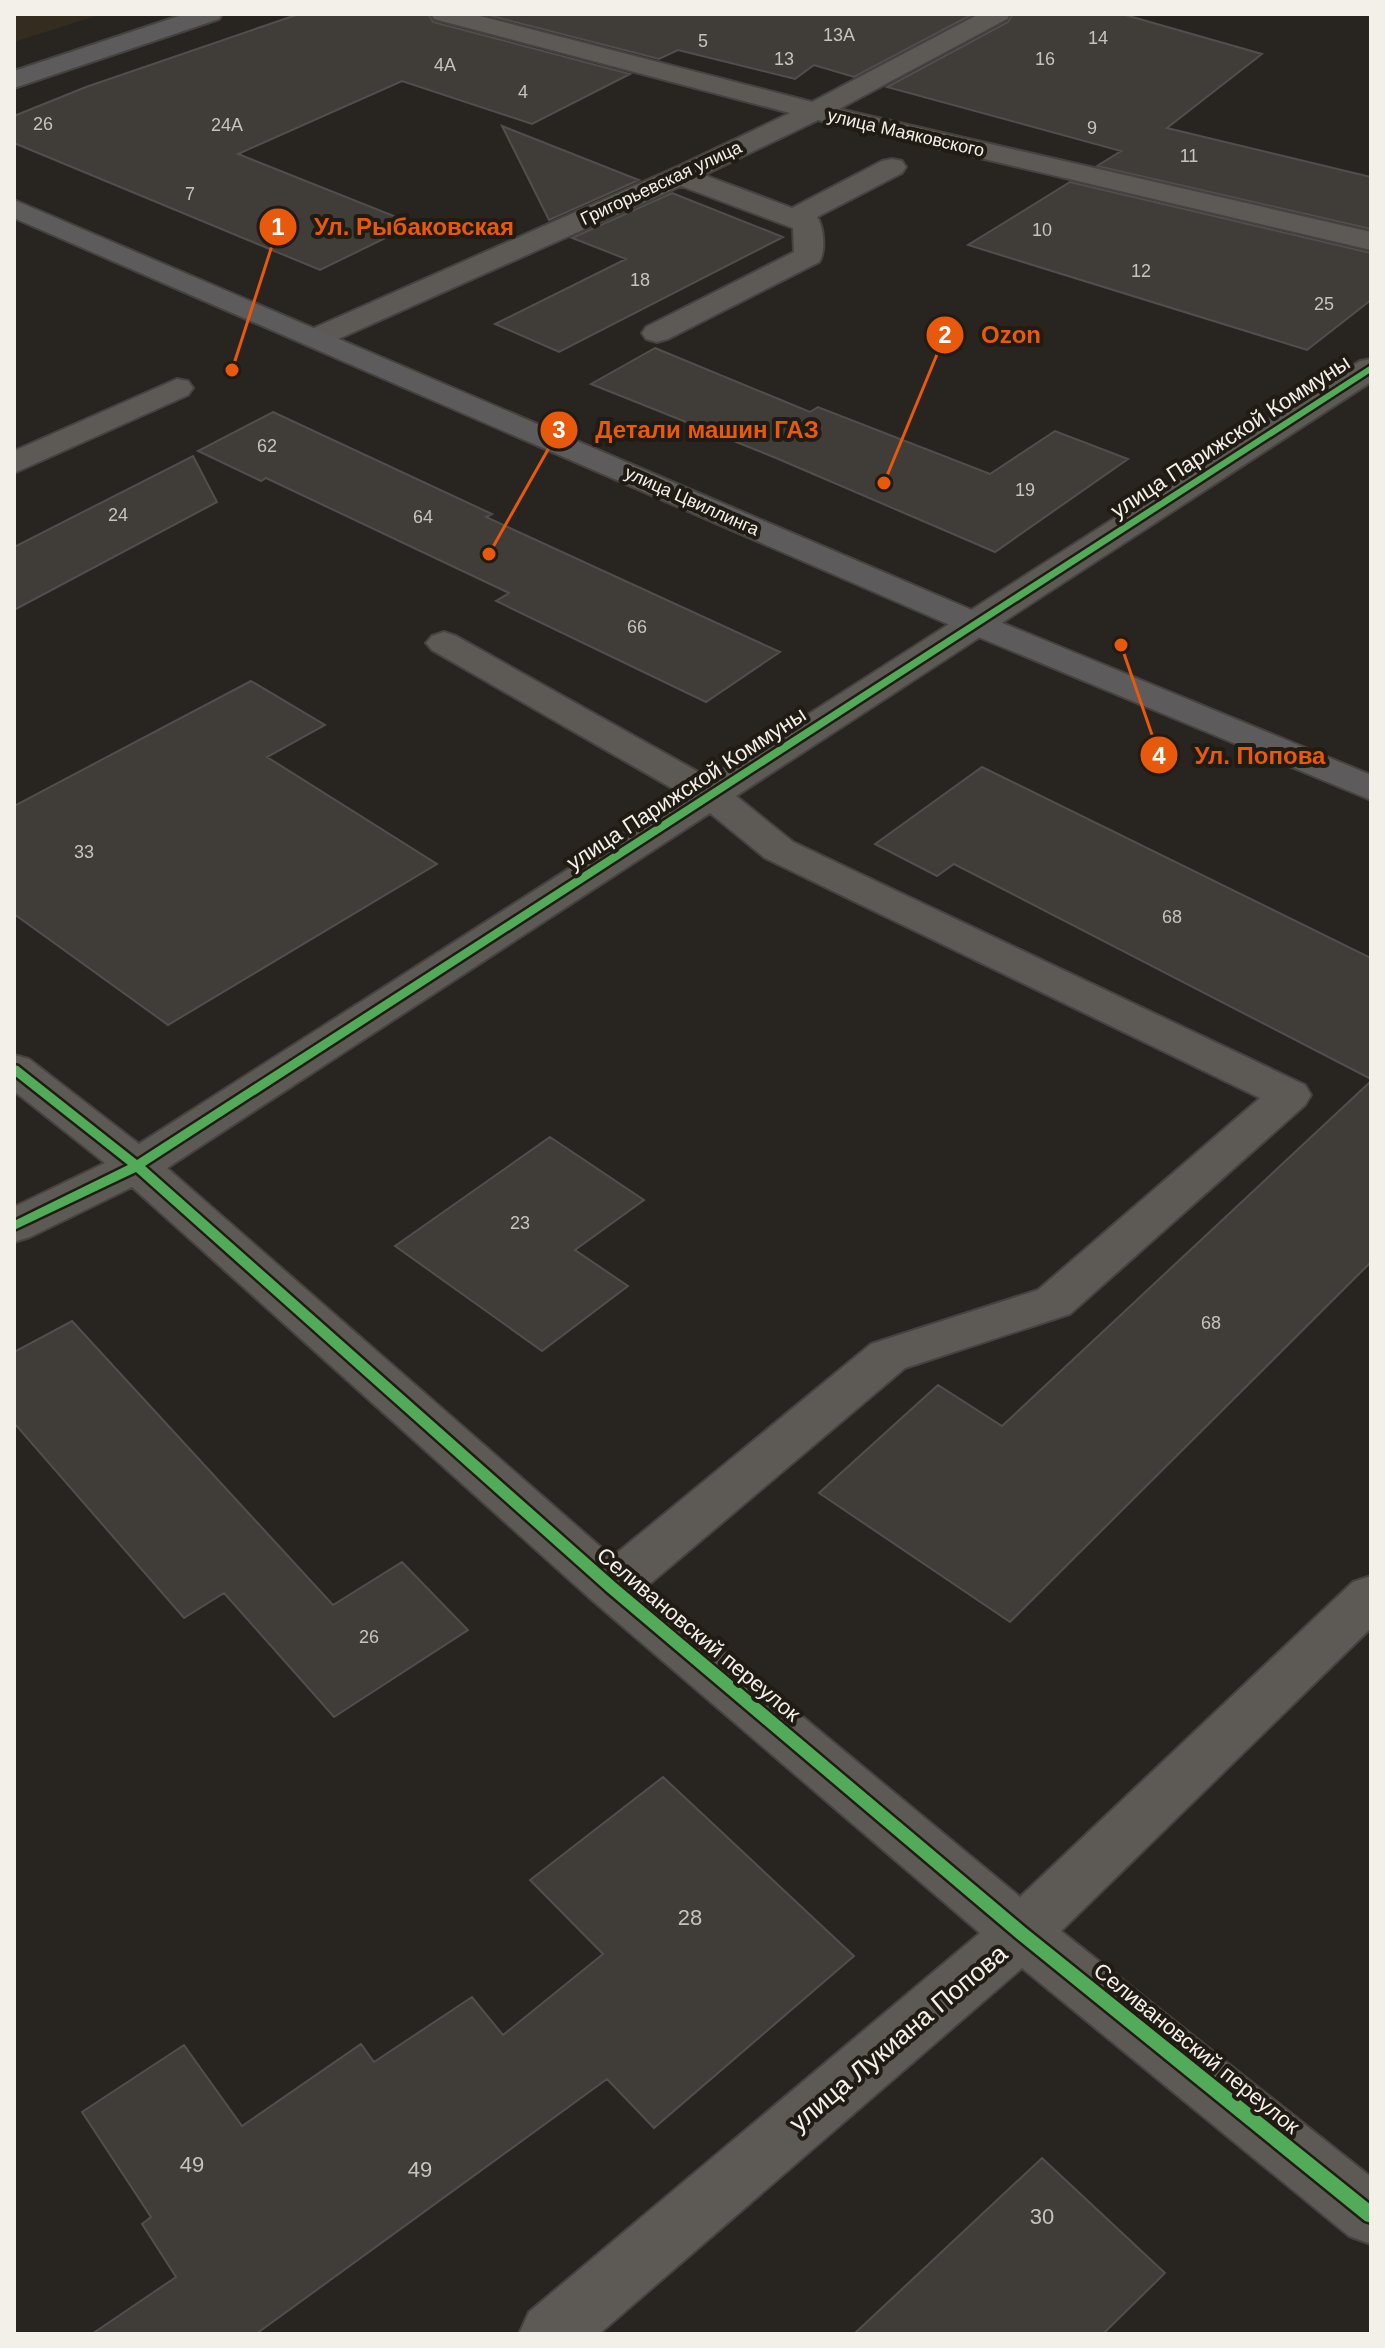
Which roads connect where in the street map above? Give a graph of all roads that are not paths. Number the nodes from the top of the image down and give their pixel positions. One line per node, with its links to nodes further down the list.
1 (210, 14): 4 (main road)
2 (443, 14): 5 (street, улица Маяковского)
3 (998, 14): 5 (street, Григорьевская улица)
4 (14, 80)
5 (815, 111): 7 (street, Григорьевская улица); 10 (street, улица Маяковского)
6 (892, 167): 9 (street)
7 (680, 176): 9 (street); 12 (street, Григорьевская улица)
8 (14, 208): 12 (main road, улица Цвиллинга)
9 (793, 218): 11 (street)
10 (1371, 241)
11 (657, 333)
12 (316, 338): 16 (main road, улица Цвиллинга)
13 (1371, 368): 16 (street, улица Парижской Коммуны)
14 (177, 388): 15 (street)
15 (14, 463)
16 (976, 624): 18 (main road, улица Цвиллинга); 19 (street, улица Парижской Коммуны)
17 (444, 643): 19 (street)
18 (1371, 789)
19 (713, 796): 21 (street, улица Парижской Коммуны); 23 (street)
20 (14, 1069): 21 (street, Селивановский переулок)
21 (137, 1166): 22 (street, улица Парижской Коммуны); 23 (street, Селивановский переулок)
22 (14, 1226)
23 (611, 1587): 25 (street, Селивановский переулок)
24 (1371, 1596): 25 (street, улица Лукиана Попова)
25 (1021, 1933): 26 (street, Селивановский переулок); 27 (street, улица Лукиана Попова)
26 (1371, 2215)
27 (551, 2334)

